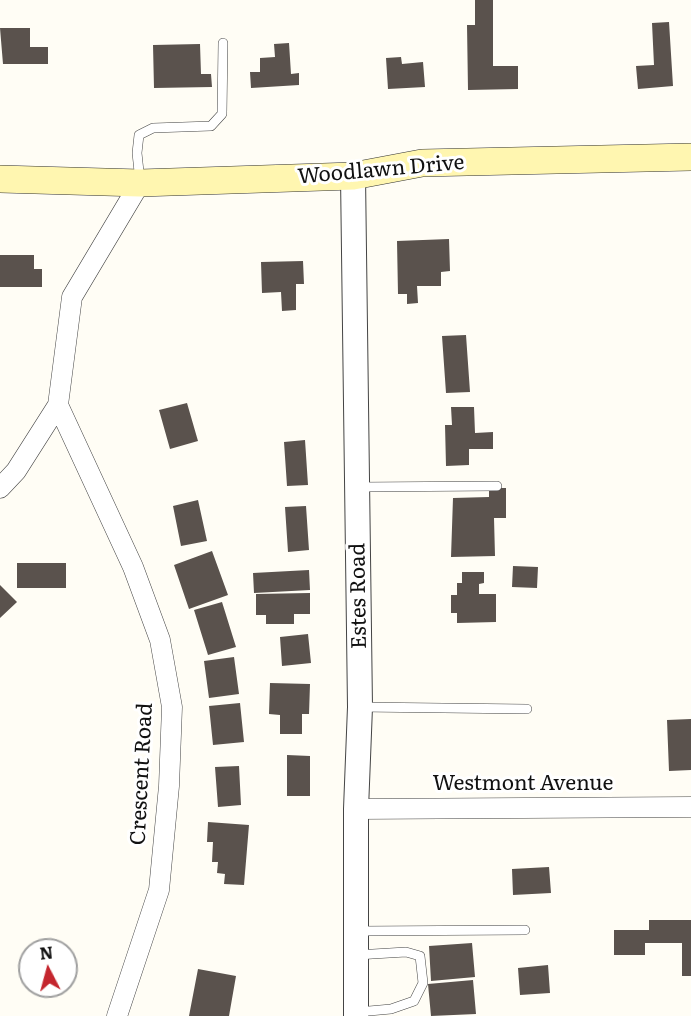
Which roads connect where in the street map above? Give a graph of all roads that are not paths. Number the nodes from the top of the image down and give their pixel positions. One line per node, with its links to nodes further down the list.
1 (223, 43): 5 (lane)
2 (691, 157): 3 (main road, Woodlawn Drive)
3 (352, 176): 5 (main road, Woodlawn Drive); 8 (street, Estes Road)
4 (0, 179): 5 (main road, Woodlawn Drive)
5 (140, 183): 6 (street)
6 (58, 405): 9 (street); 18 (street, Crescent Road)
7 (497, 486): 8 (lane)
8 (358, 487): 10 (street, Estes Road)
9 (0, 488)
10 (360, 706): 11 (lane); 13 (street, Estes Road)
11 (527, 709)
12 (691, 807): 13 (street, Westmont Avenue)
13 (356, 809): 15 (street, Estes Road)
14 (525, 930): 15 (lane)
15 (356, 931): 16 (street, Estes Road)
16 (356, 955): 17 (street, Estes Road); 17 (lane)
17 (356, 1014)
18 (117, 1016)

